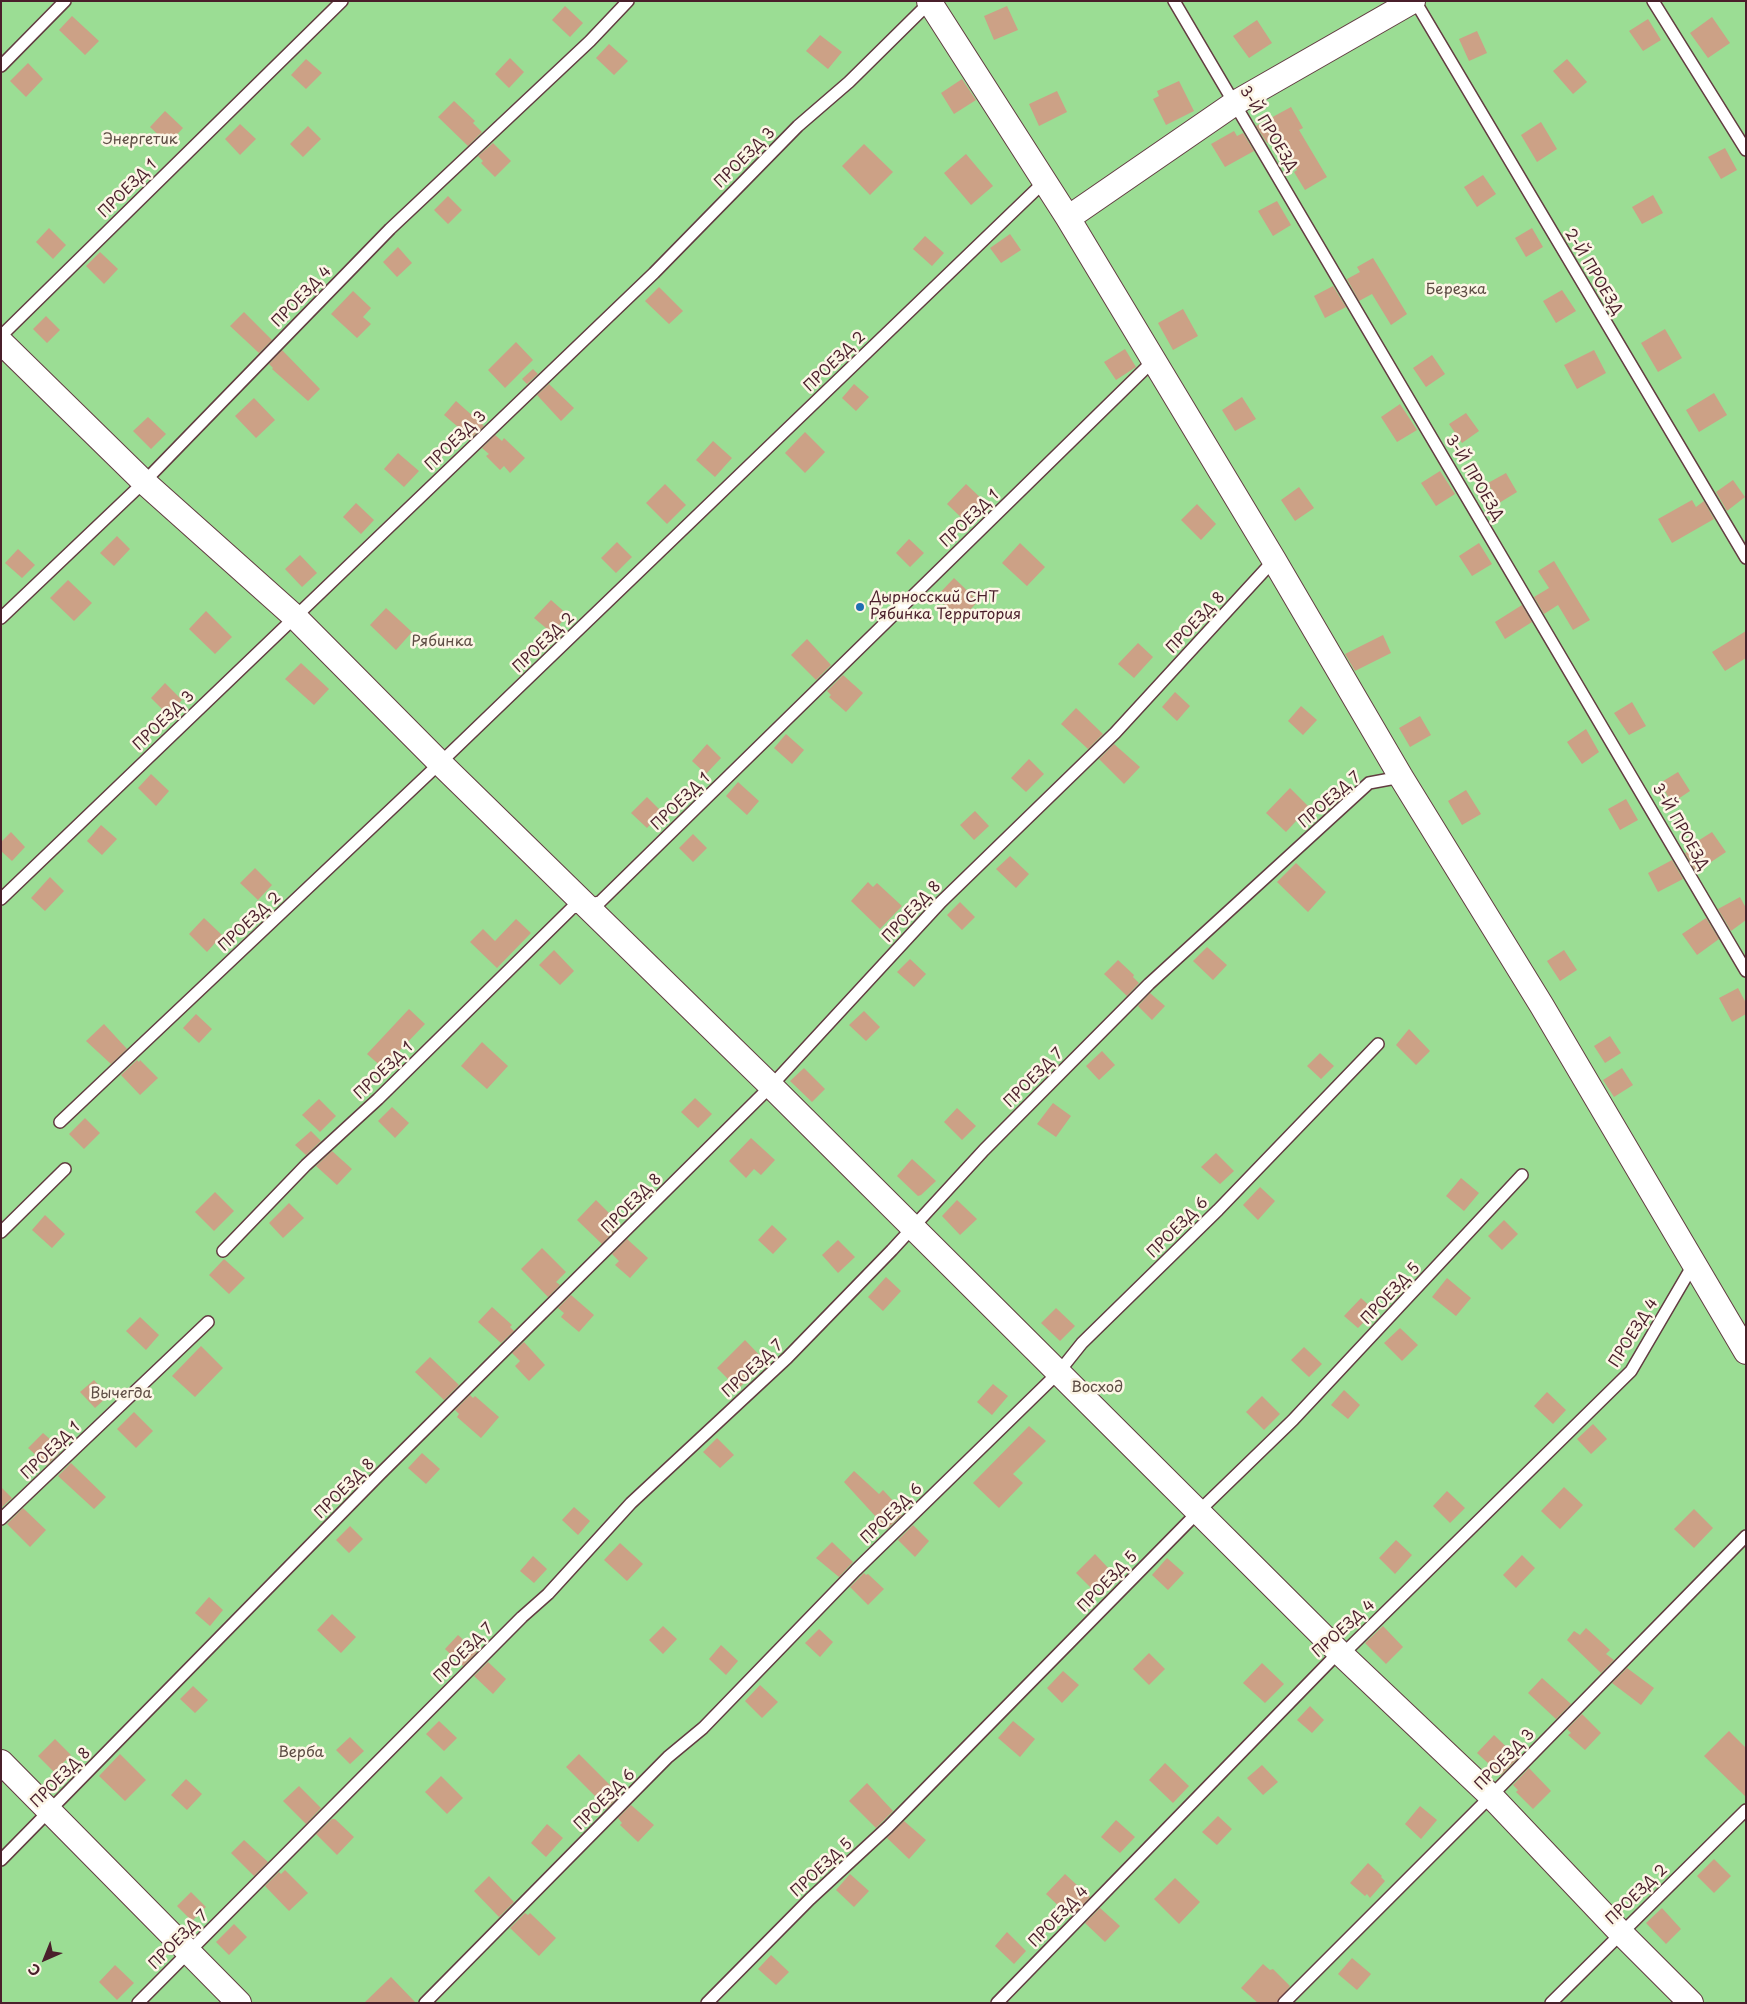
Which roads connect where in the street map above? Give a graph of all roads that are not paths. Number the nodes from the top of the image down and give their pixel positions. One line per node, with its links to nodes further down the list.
1 (65, 1): 8 (lane)
2 (342, 1): 13 (lane, ПРОЕЗД 1)
3 (628, 1): 16 (lane, ПРОЕЗД 4)
4 (1174, 1): 9 (lane, 3-Й ПРОЕЗД)
5 (1414, 1): 9 (street); 17 (lane, 2-Й ПРОЕЗД)
6 (1653, 1): 10 (lane)
7 (929, 2): 11 (street); 19 (lane, ПРОЕЗД 3)
8 (1, 66)
9 (1235, 103): 12 (street); 25 (lane, 3-Й ПРОЕЗД)
10 (1746, 150)
11 (1045, 182): 12 (street); 21 (lane, ПРОЕЗД 2)
12 (1068, 218): 15 (street)
13 (1, 336)
14 (1, 342): 16 (street)
15 (1153, 361): 18 (street); 24 (lane, ПРОЕЗД 1)
16 (144, 482): 19 (street); 20 (lane, ПРОЕЗД 4)
17 (1746, 558)
18 (1274, 560): 22 (street); 27 (lane, ПРОЕЗД 8)
19 (294, 616): 21 (street); 23 (lane, ПРОЕЗД 3)
20 (1, 618)
21 (440, 763): 24 (street); 28 (lane, ПРОЕЗД 2)
22 (1401, 777): 31 (lane, ПРОЕЗД 7); 34 (street)
23 (1, 899)
24 (586, 905): 27 (street); 33 (lane, ПРОЕЗД 1)
25 (1746, 971)
26 (1378, 1044): 37 (lane, ПРОЕЗД 6)
27 (772, 1086): 31 (street); 44 (lane, ПРОЕЗД 8)
28 (60, 1122)
29 (65, 1170): 32 (lane)
30 (1522, 1175): 38 (lane, ПРОЕЗД 5)
31 (913, 1227): 37 (street); 48 (lane, ПРОЕЗД 7)
32 (1, 1232)
33 (223, 1251)
34 (1692, 1265): 36 (street); 41 (lane, ПРОЕЗД 4)
35 (208, 1322): 39 (lane, ПРОЕЗД 1)
36 (1746, 1352)
37 (1058, 1373): 38 (street); 51 (lane, ПРОЕЗД 6)
38 (1198, 1512): 41 (street); 52 (lane, ПРОЕЗД 5)
39 (1, 1519)
40 (1746, 1536): 43 (lane, ПРОЕЗД 3)
41 (1339, 1652): 43 (street); 53 (lane, ПРОЕЗД 4)
42 (1, 1762): 44 (street)
43 (1491, 1796): 47 (street); 54 (lane, ПРОЕЗД 3)
44 (50, 1810): 46 (lane, ПРОЕЗД 8); 48 (street)
45 (1746, 1810): 47 (lane, ПРОЕЗД 2)
46 (1, 1860)
47 (1621, 1933): 55 (lane, ПРОЕЗД 2); 56 (street)
48 (189, 1952): 49 (lane, ПРОЕЗД 7); 50 (street)
49 (138, 2003)
50 (239, 2003)
51 (425, 2003)
52 (708, 2003)
53 (997, 2003)
54 (1284, 2003)
55 (1551, 2003)
56 (1691, 2003)

